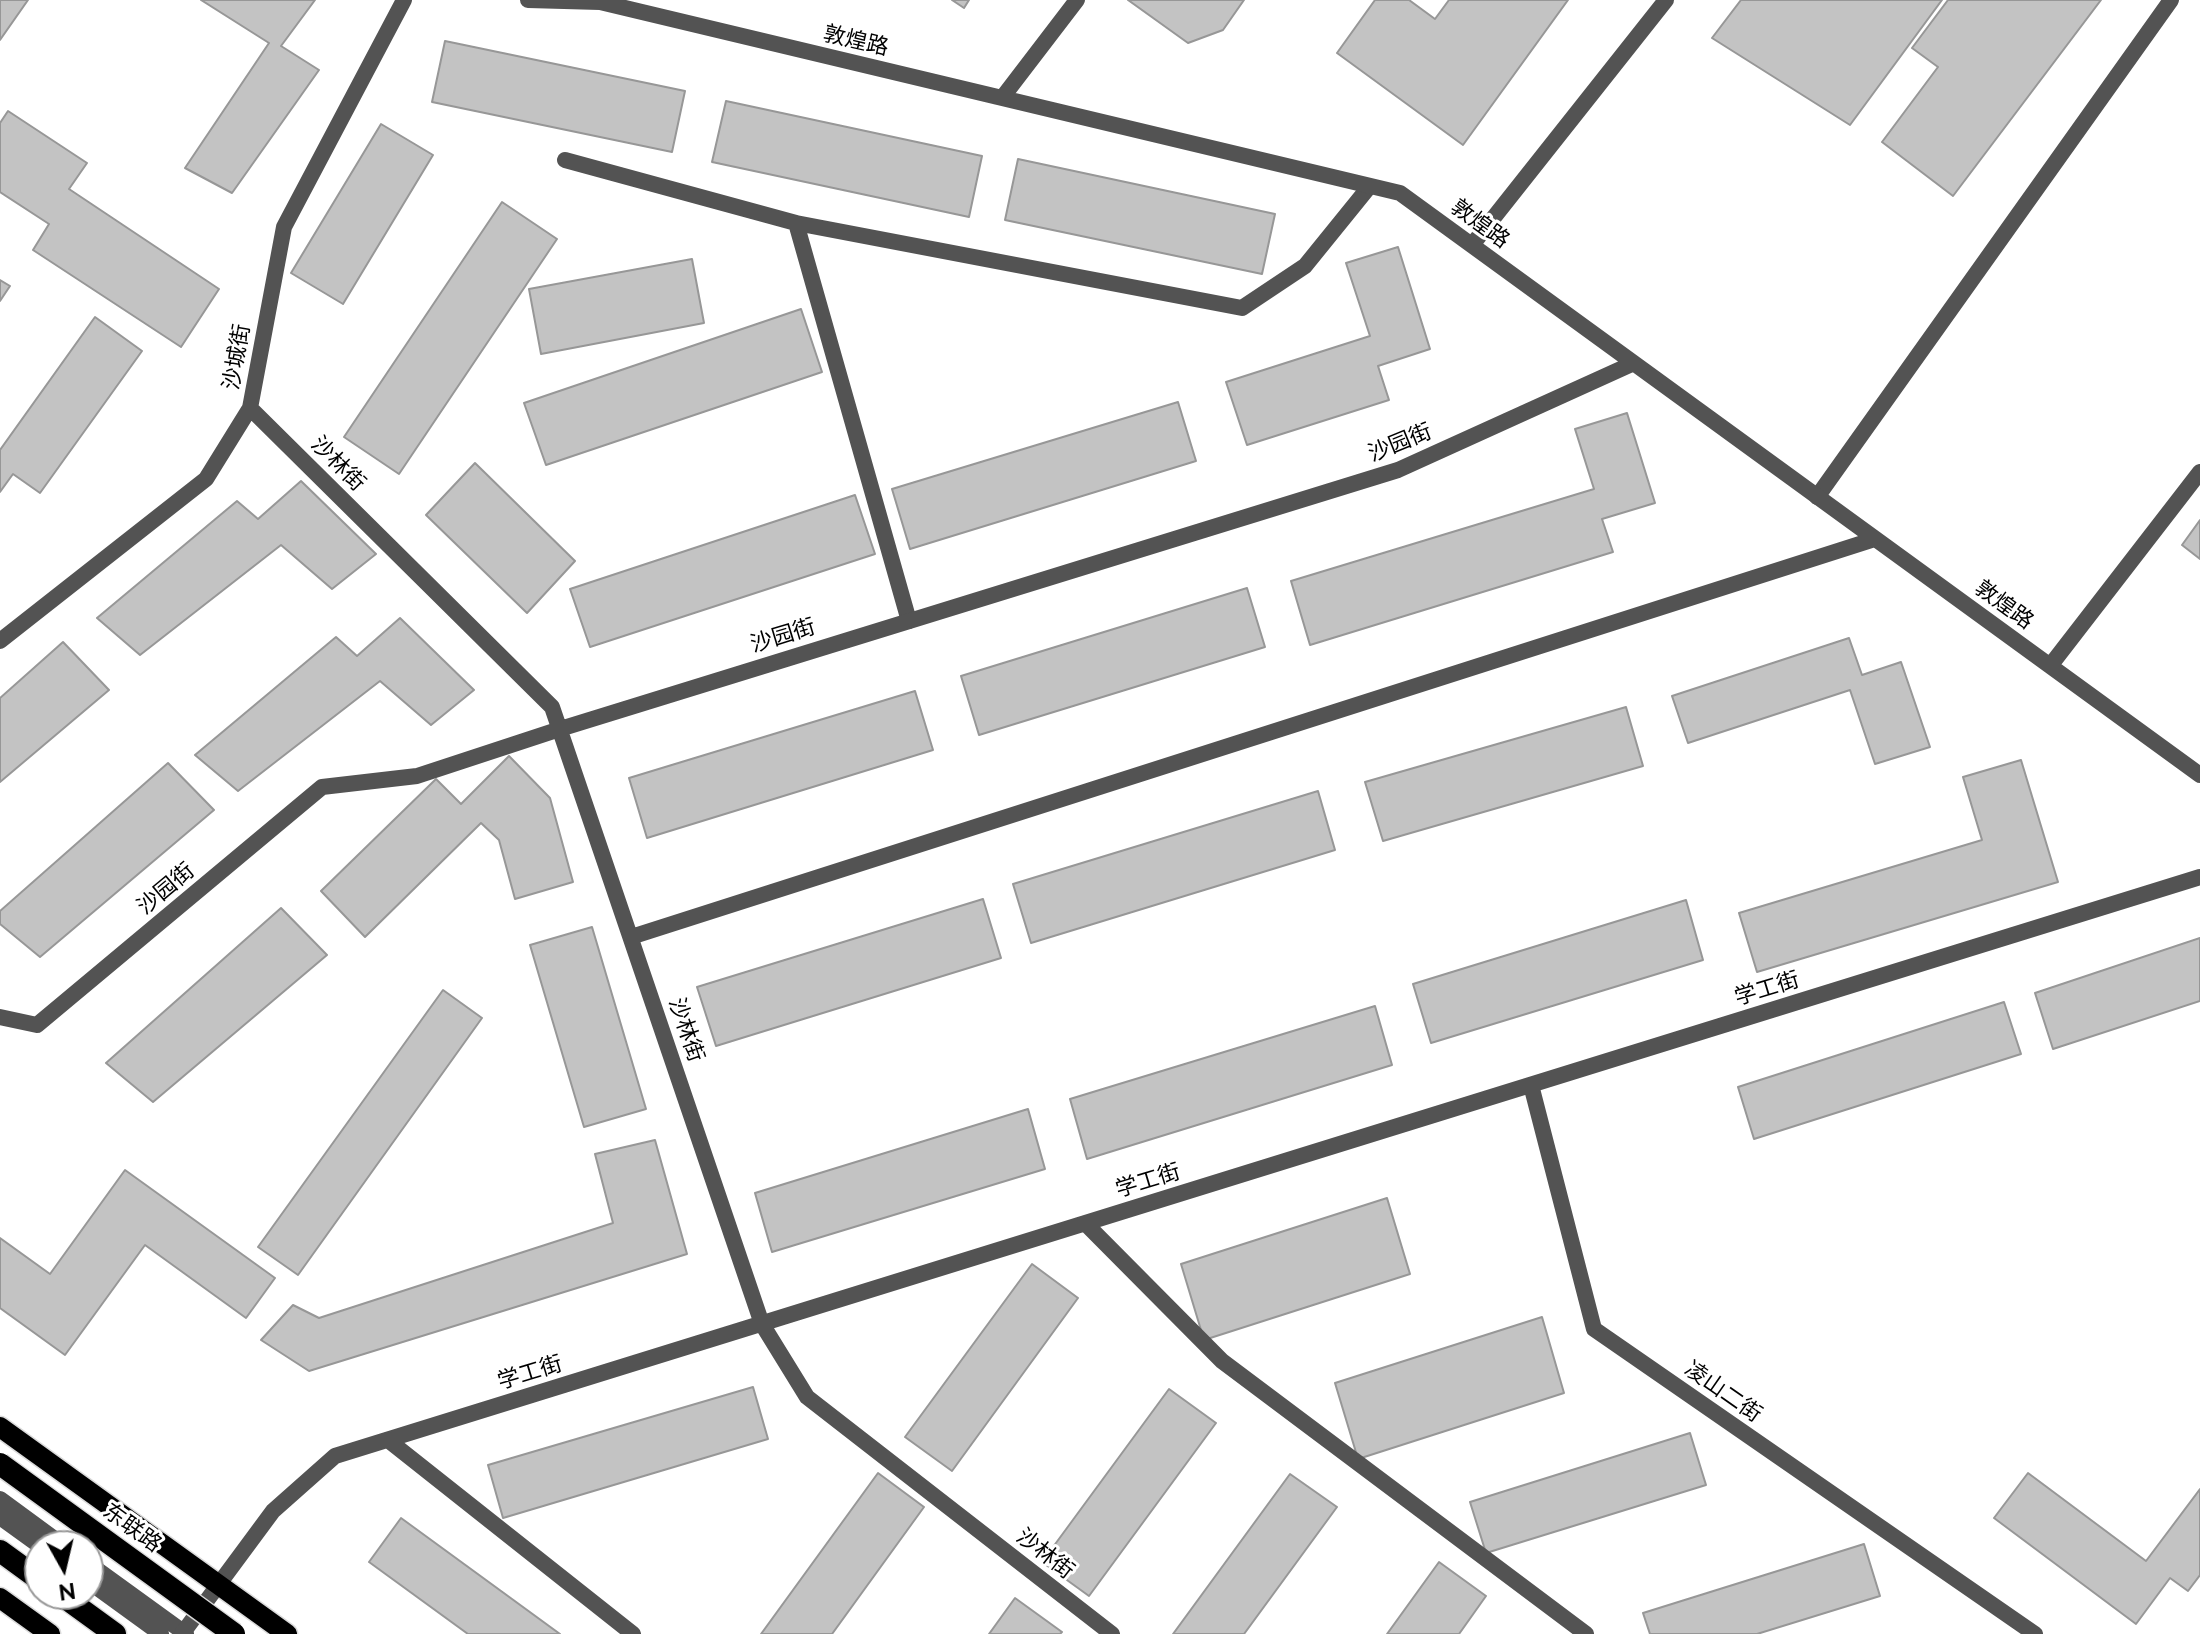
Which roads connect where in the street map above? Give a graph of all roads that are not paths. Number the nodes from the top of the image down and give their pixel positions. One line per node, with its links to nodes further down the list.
1 (404, 0): 13 (street, 沙城街)
2 (528, 0): 6 (street)
3 (1077, 0): 7 (street)
4 (1666, 0): 11 (street)
5 (2171, 0): 15 (street)
6 (600, 1): 7 (street, 敦煌路)
7 (1002, 98): 9 (street, 敦煌路)
8 (565, 160): 10 (street)
9 (1369, 187): 10 (street); 11 (street, 敦煌路)
10 (796, 223): 17 (street)
11 (1472, 245): 12 (street, 敦煌路)
12 (1634, 363): 15 (street, 敦煌路); 17 (street, 沙园街)
13 (250, 408): 18 (street, 沙城街); 20 (street, 沙林街)
14 (2200, 472): 19 (street)
15 (1817, 497): 16 (street, 敦煌路)
16 (1875, 539): 19 (street, 敦煌路); 23 (street)
17 (909, 621): 20 (street, 沙园街)
18 (0, 641)
19 (2050, 666): 21 (street, 敦煌路)
20 (560, 729): 23 (street, 沙林街); 24 (street, 沙园街)
21 (2200, 775)
22 (2200, 877): 25 (street, 学工街)
23 (631, 937): 27 (street, 沙林街)
24 (0, 1017)
25 (1531, 1085): 26 (street, 学工街); 51 (street, 凌山二街)
26 (1085, 1223): 27 (street, 学工街); 50 (street)
27 (762, 1324): 29 (street, 学工街); 49 (street, 沙林街)
28 (0, 1427): 38 (main road)
29 (388, 1440): 38 (street, 学工街); 48 (street)
30 (0, 1464): 46 (highway, 东联路, bridge)
31 (0, 1499): 33 (street)
32 (0, 1517): 34 (street)
33 (42, 1530)
34 (24, 1534)
35 (0, 1551): 36 (highway)
36 (24, 1568)
37 (104, 1575): 42 (street)
38 (219, 1585): 42 (street, 学工街); 47 (main road)
39 (104, 1593): 45 (street)
40 (0, 1598): 43 (main road)
41 (82, 1610): 44 (highway)
42 (184, 1633)
43 (50, 1634)
44 (115, 1634)
45 (161, 1634)
46 (234, 1634)
47 (287, 1634)
48 (633, 1634)
49 (1112, 1634)
50 (1586, 1634)
51 (2035, 1634)

